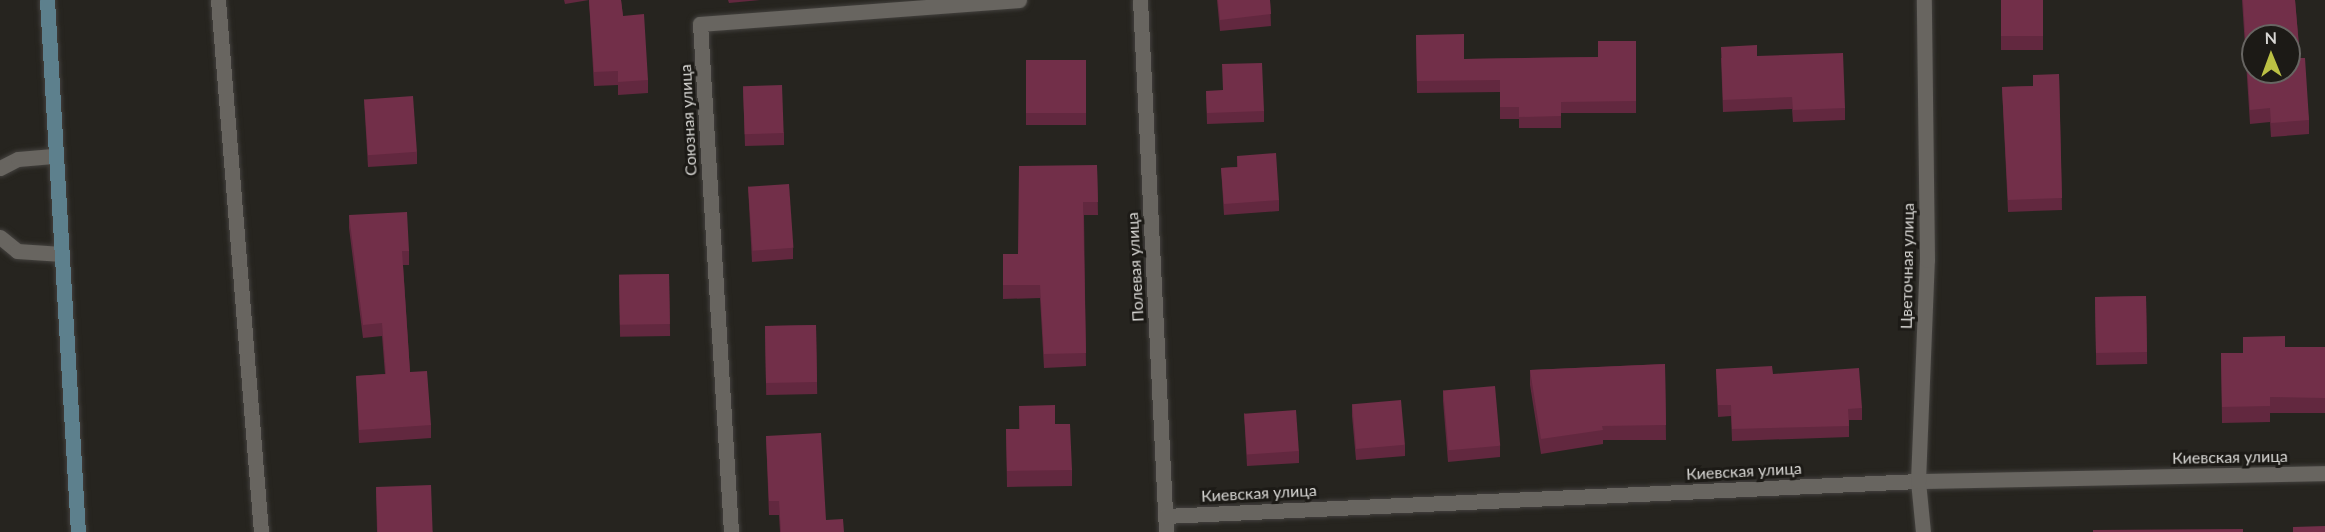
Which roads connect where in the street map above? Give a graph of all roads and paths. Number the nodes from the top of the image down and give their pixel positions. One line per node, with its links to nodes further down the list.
1 (47, 0): 6 (main road)
2 (218, 0): 14 (street)
3 (1019, 0): 15 (street, Союзная улица)
4 (1140, 0): 12 (street, Полевая улица)
5 (1924, 0): 11 (street, Цветочная улица)
6 (56, 156): 7 (street); 9 (main road)
7 (0, 168)
8 (0, 237): 9 (street)
9 (62, 254): 13 (main road)
10 (2325, 473): 11 (street, Киевская улица)
11 (1918, 481): 12 (street, Киевская улица); 17 (street, Цветочная улица)
12 (1165, 516): 16 (street, Полевая улица)
13 (78, 532)
14 (261, 532)
15 (731, 532)
16 (1166, 532)
17 (1923, 532)

